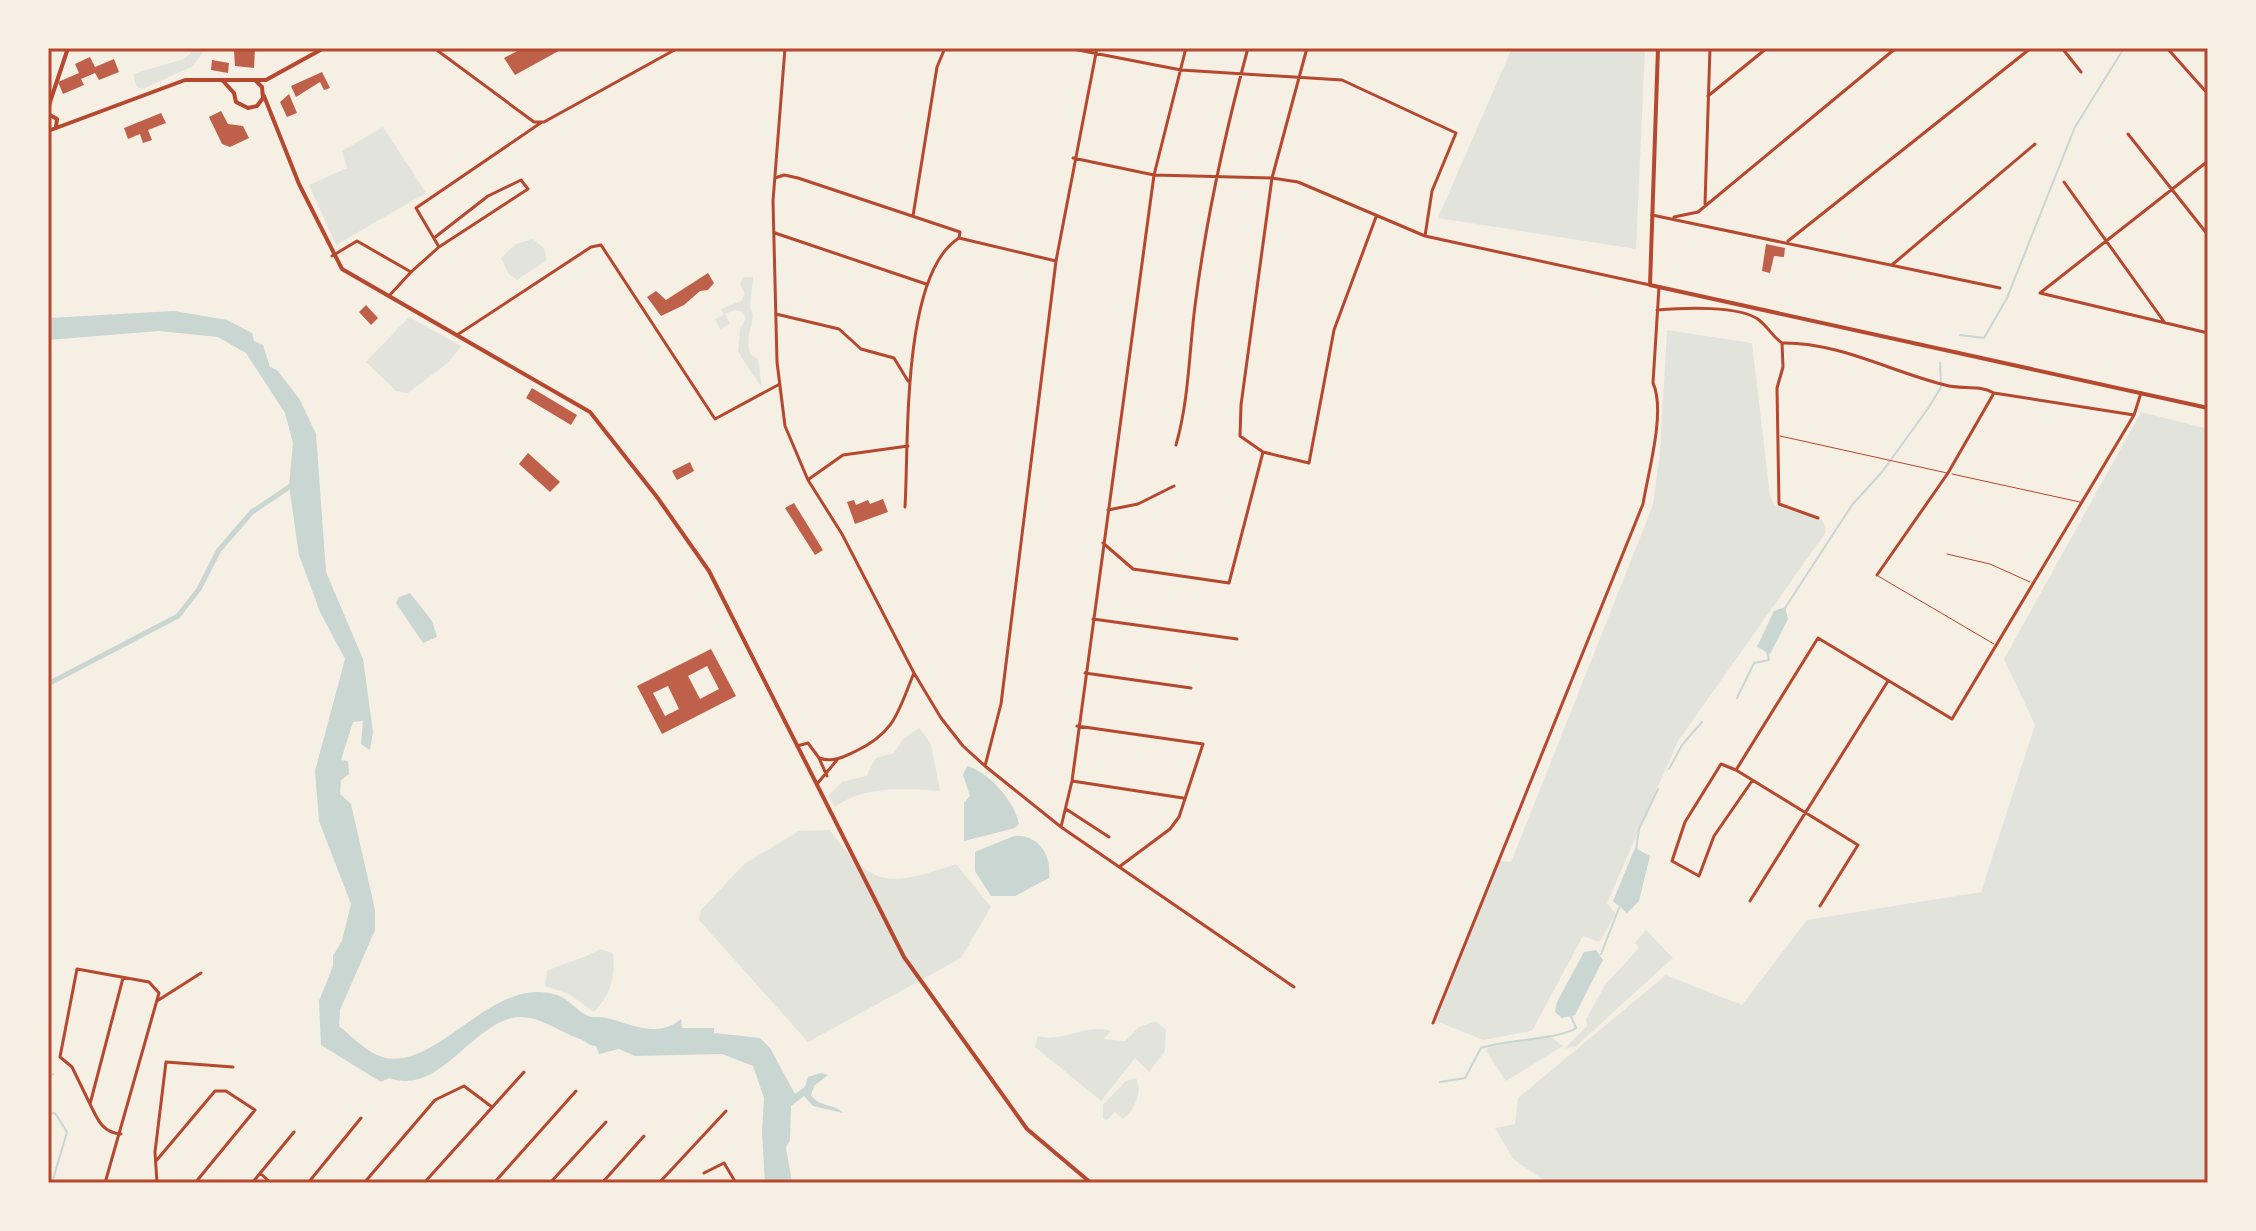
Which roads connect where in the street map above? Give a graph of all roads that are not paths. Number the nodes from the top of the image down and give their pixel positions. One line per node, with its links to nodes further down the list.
1 (68, 48): 32 (street)
2 (324, 48): 23 (street)
3 (434, 48): 33 (street)
4 (678, 48): 33 (street)
5 (785, 48): 42 (street)
6 (945, 48): 17 (street); 48 (street)
7 (1186, 48): 18 (street)
8 (1248, 48): 20 (street)
9 (1307, 48): 21 (street)
10 (1658, 48): 47 (street)
11 (1710, 48): 29 (street)
12 (1767, 48): 29 (street)
13 (1896, 48): 46 (street)
14 (2031, 48): 56 (street)
15 (2062, 48): 19 (street)
16 (2167, 48): 28 (street)
17 (1097, 50): 18 (street); 38 (street)
18 (1181, 70): 20 (street); 40 (street)
19 (2081, 72)
20 (1241, 75): 21 (street); 41 (street)
21 (1299, 79): 43 (street); 53 (street)
22 (242, 80): 24 (street); 25 (street); 27 (street)
23 (266, 80): 25 (street); 26 (street)
24 (222, 81): 27 (street); 34 (street)
25 (256, 81): 26 (street)
26 (263, 92): 30 (street); 31 (street)
27 (234, 93): 30 (street)
28 (2208, 94)
29 (1708, 96): 46 (street)
30 (257, 106): 31 (street)
31 (269, 110): 59 (street)
32 (51, 112): 34 (street); 35 (street)
33 (544, 122): 54 (street)
34 (69, 123): 35 (street)
35 (50, 130)
36 (2128, 134): 45 (street)
37 (2035, 144): 61 (street)
38 (1073, 158): 40 (street); 60 (street)
39 (2208, 161): 45 (street)
40 (1154, 175): 41 (street); 89 (street)
41 (1216, 177): 43 (street); 81 (street)
42 (774, 178): 48 (street); 51 (street)
43 (1272, 178): 49 (street); 83 (street)
44 (2064, 182): 57 (street)
45 (2172, 190): 52 (street); 57 (street)
46 (1705, 205): 50 (street)
47 (1652, 215): 50 (street); 64 (street)
48 (913, 216): 55 (street)
49 (1376, 217): 53 (street); 83 (street)
50 (1671, 218): 56 (street)
51 (775, 233): 63 (street); 69 (street)
52 (2208, 235)
53 (1425, 236): 64 (street)
54 (434, 238): 58 (street); 58 (street)
55 (959, 238): 60 (street); 63 (street)
56 (1788, 241): 61 (street)
57 (2108, 241): 70 (street); 70 (street)
58 (439, 247): 62 (street)
59 (332, 256): 62 (street); 67 (street)
60 (1056, 261): 106 (street)
61 (1893, 264): 66 (street)
62 (411, 272): 67 (street)
63 (926, 284): 74 (street)
64 (1650, 285): 65 (street)
65 (1659, 287): 68 (street); 77 (street)
66 (2000, 288)
67 (389, 296): 72 (street)
68 (1657, 310): 73 (street); 124 (street)
69 (776, 314): 74 (street); 75 (street)
70 (2165, 323): 71 (street)
71 (2208, 333)
72 (457, 335): 75 (street); 103 (street)
73 (1782, 343): 76 (street); 80 (street)
74 (908, 381): 82 (street)
75 (778, 385): 85 (street)
76 (1994, 393): 79 (street); 84 (street)
77 (2141, 393): 78 (street); 79 (street)
78 (2208, 408)
79 (2134, 415): 87 (street)
80 (1777, 435): 84 (lane); 90 (street)
81 (1176, 445)
82 (908, 446): 85 (street); 88 (street)
83 (1263, 452): 91 (street)
84 (1948, 473): 87 (lane); 93 (street)
85 (808, 480): 98 (street)
86 (1174, 486): 89 (street)
87 (2082, 502): 94 (street)
88 (905, 507)
89 (1108, 510): 91 (street)
90 (1818, 518)
91 (1103, 543): 95 (street)
92 (1947, 554): 94 (lane)
93 (1877, 575): 97 (lane)
94 (2036, 584): 97 (street)
95 (1093, 619): 96 (street); 99 (street)
96 (1237, 639)
97 (1996, 646): 100 (street)
98 (914, 673): 105 (street); 106 (street)
99 (1085, 673): 101 (street); 102 (street)
100 (1888, 681): 107 (street); 114 (street)
101 (1191, 688)
102 (1077, 726): 110 (street); 112 (street)
103 (797, 746): 104 (street); 111 (street)
104 (819, 758): 105 (street); 108 (street)
105 (837, 760): 108 (street)
106 (985, 766): 115 (street)
107 (1736, 770): 109 (street); 109 (street)
108 (827, 776): 111 (street)
109 (1753, 780): 114 (street)
110 (1072, 781): 112 (street); 113 (street)
111 (817, 784): 152 (street)
112 (1183, 798): 117 (street)
113 (1066, 809): 115 (street); 116 (street)
114 (1806, 812): 118 (street); 119 (street)
115 (1061, 827): 117 (street)
116 (1109, 837)
117 (1119, 867): 122 (street)
118 (1750, 901)
119 (1820, 906)
120 (201, 973): 123 (street)
121 (123, 978): 123 (street); 128 (street); 128 (street)
122 (1294, 987)
123 (157, 1001): 134 (street)
124 (1433, 1023)
125 (233, 1067): 136 (street)
126 (524, 1072): 129 (street)
127 (576, 1091): 147 (street)
128 (90, 1104): 134 (street)
129 (492, 1107): 145 (street); 146 (street)
130 (726, 1111): 150 (street)
131 (361, 1118): 144 (street)
132 (606, 1122): 148 (street)
133 (294, 1132): 137 (street)
134 (121, 1134): 139 (street)
135 (644, 1136): 149 (street)
136 (156, 1161): 140 (street); 141 (street)
137 (260, 1173): 142 (street); 143 (street)
138 (704, 1173): 151 (street)
139 (106, 1183)
140 (157, 1183)
141 (195, 1183)
142 (252, 1183)
143 (271, 1183)
144 (308, 1183)
145 (364, 1183)
146 (424, 1183)
147 (494, 1183)
148 (550, 1183)
149 (602, 1183)
150 (659, 1183)
151 (736, 1183)
152 (1091, 1183)

